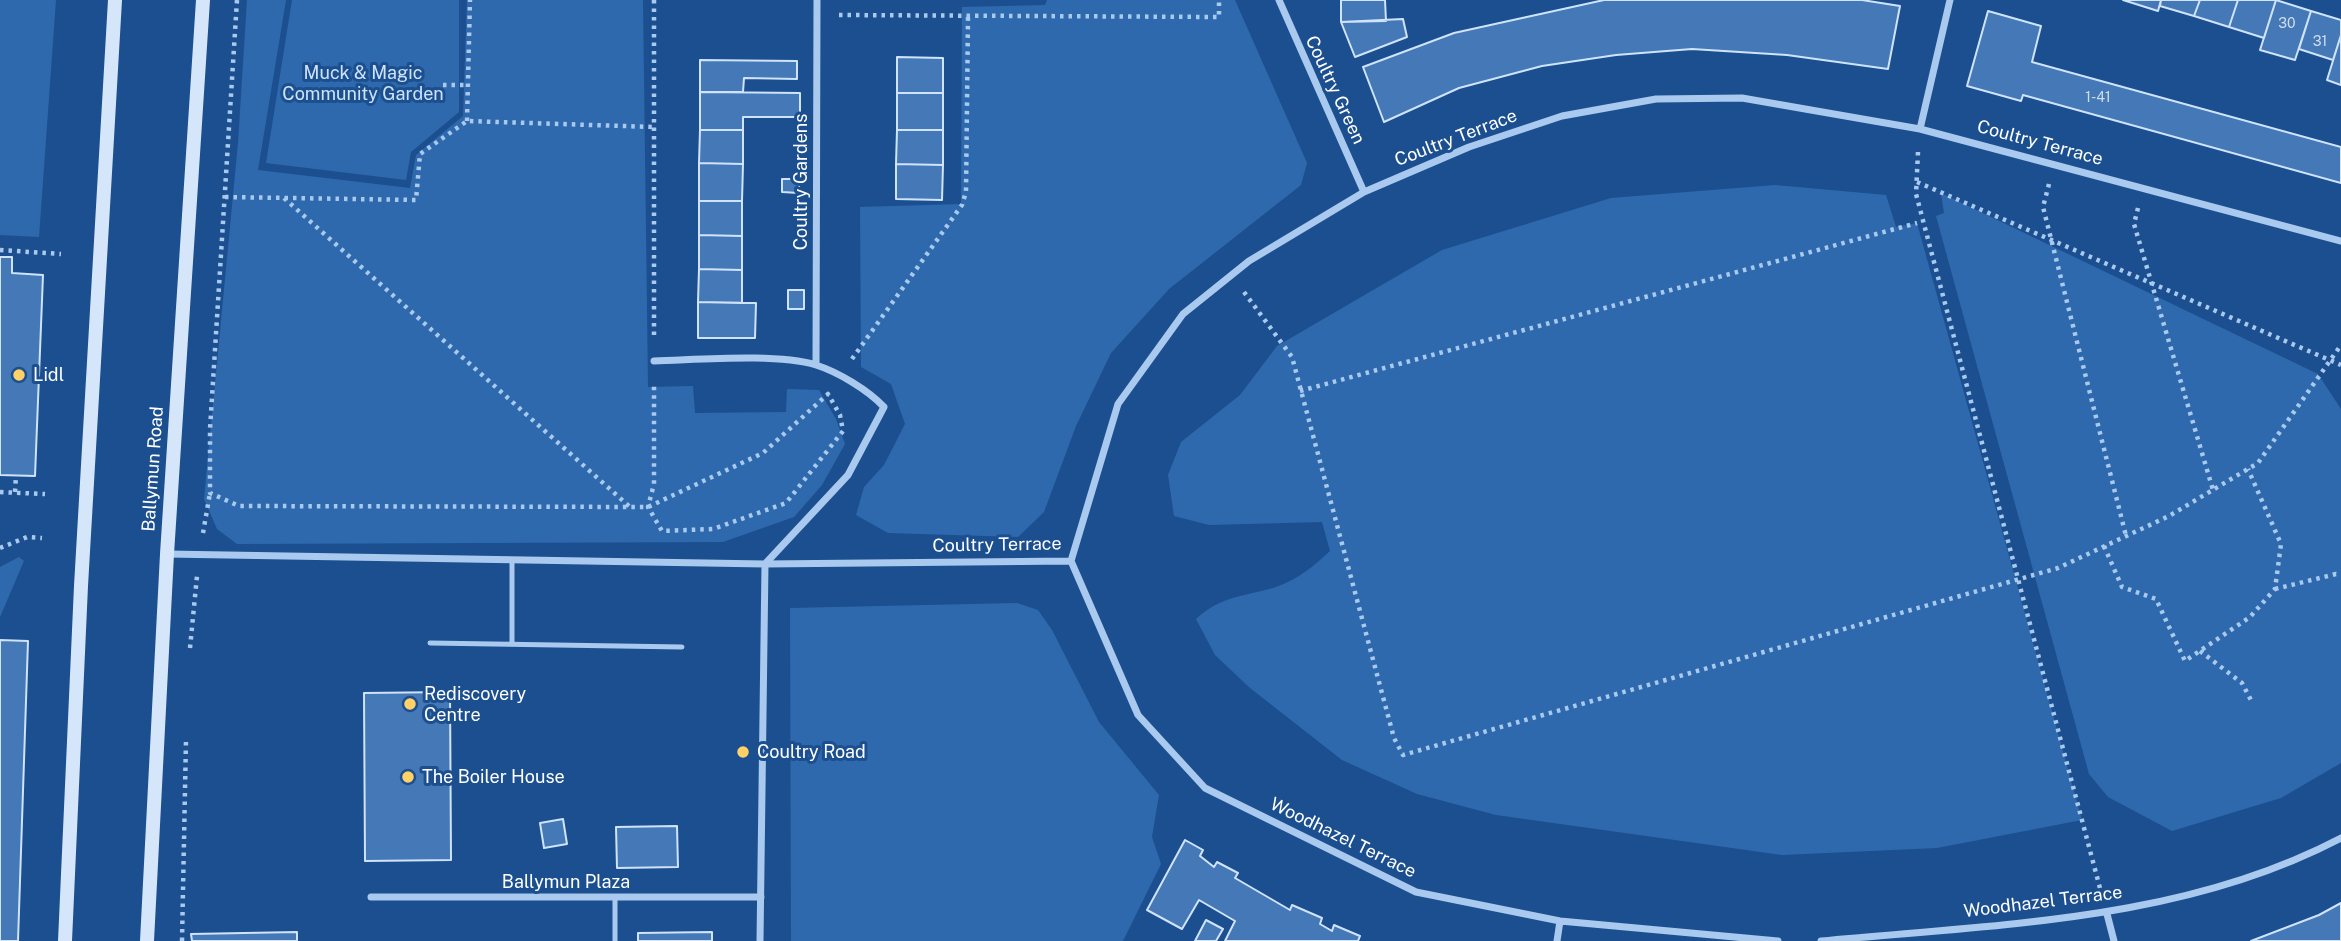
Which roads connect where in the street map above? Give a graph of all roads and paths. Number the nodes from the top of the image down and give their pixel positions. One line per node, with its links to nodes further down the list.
1 (115, 0): 72 (main road)
2 (203, 0): 51 (main road, Ballymun Road)
3 (237, 0): 21 (path)
4 (470, 0): 13 (path)
5 (654, 0): 15 (path)
6 (817, 0): 10 (street, Coultry Gardens)
7 (1219, 0): 11 (path)
8 (1279, 0): 20 (street, Coultry Green)
9 (1950, 0): 16 (street)
10 (817, 15): 11 (path); 33 (street, Coultry Gardens)
11 (968, 17): 35 (path)
12 (443, 85): 13 (path)
13 (468, 85): 14 (path)
14 (467, 121): 15 (path); 22 (path)
15 (654, 127): 31 (path)
16 (1920, 129): 17 (street, Coultry Terrace); 18 (path); 20 (street, Coultry Terrace)
17 (2053, 162): 19 (street, Coultry Terrace); 24 (path)
18 (1917, 182): 24 (path); 57 (path)
19 (2143, 187): 25 (street, Coultry Terrace); 29 (path)
20 (1364, 192): 28 (street, Coultry Terrace)
21 (225, 197): 22 (path); 43 (path)
22 (284, 198): 46 (path)
23 (1917, 223): 36 (path)
24 (2052, 240): 29 (path); 47 (path)
25 (2341, 241)
26 (0, 250): 27 (path)
27 (61, 254)
28 (1231, 276): 36 (path); 54 (street, Coultry Terrace)
29 (2151, 283): 32 (path); 40 (path)
30 (2341, 345): 32 (path)
31 (654, 360): 33 (street); 45 (path)
32 (2329, 360): 34 (path); 38 (path)
33 (816, 365): 35 (street)
34 (2341, 365)
35 (839, 378): 37 (path); 55 (street)
36 (1300, 391): 57 (path)
37 (828, 394): 45 (path); 45 (path)
38 (2248, 469): 40 (path); 58 (path)
39 (16, 475): 42 (path)
40 (2213, 490): 47 (path)
41 (0, 492): 42 (path)
42 (15, 492): 44 (path)
43 (210, 492): 46 (path); 52 (path)
44 (45, 494)
45 (648, 507): 46 (path)
46 (631, 508)
47 (2126, 536): 49 (path)
48 (42, 538): 50 (path)
49 (2104, 546): 57 (path); 62 (path)
50 (0, 548)
51 (167, 554): 52 (street, Coultry Terrace); 73 (main road, Ballymun Road)
52 (199, 555): 53 (street, Coultry Terrace); 63 (path)
53 (512, 560): 55 (street, Coultry Terrace); 60 (lane)
54 (1071, 561): 55 (street, Coultry Terrace); 71 (street, Woodhazel Terrace)
55 (765, 564): 68 (street)
56 (2341, 575): 58 (path)
57 (2017, 580): 70 (path)
58 (2275, 589): 62 (path)
59 (430, 643): 60 (lane)
60 (512, 644): 61 (lane)
61 (682, 647)
62 (2200, 651): 64 (path)
63 (187, 659)
64 (2253, 704)
65 (186, 726): 74 (path)
66 (2341, 838): 70 (street, Woodhazel Terrace)
67 (371, 897): 69 (street, Ballymun Plaza)
68 (761, 897): 69 (street, Ballymun Plaza); 76 (street)
69 (615, 898): 75 (lane)
70 (2107, 914): 79 (street, Woodhazel Terrace); 80 (street)
71 (1560, 921): 77 (street); 78 (street, Woodhazel Terrace)
72 (65, 941)
73 (147, 941)
74 (182, 941)
75 (615, 941)
76 (760, 941)
77 (1557, 941)
78 (1778, 941)
79 (1821, 941)
80 (2113, 941)

